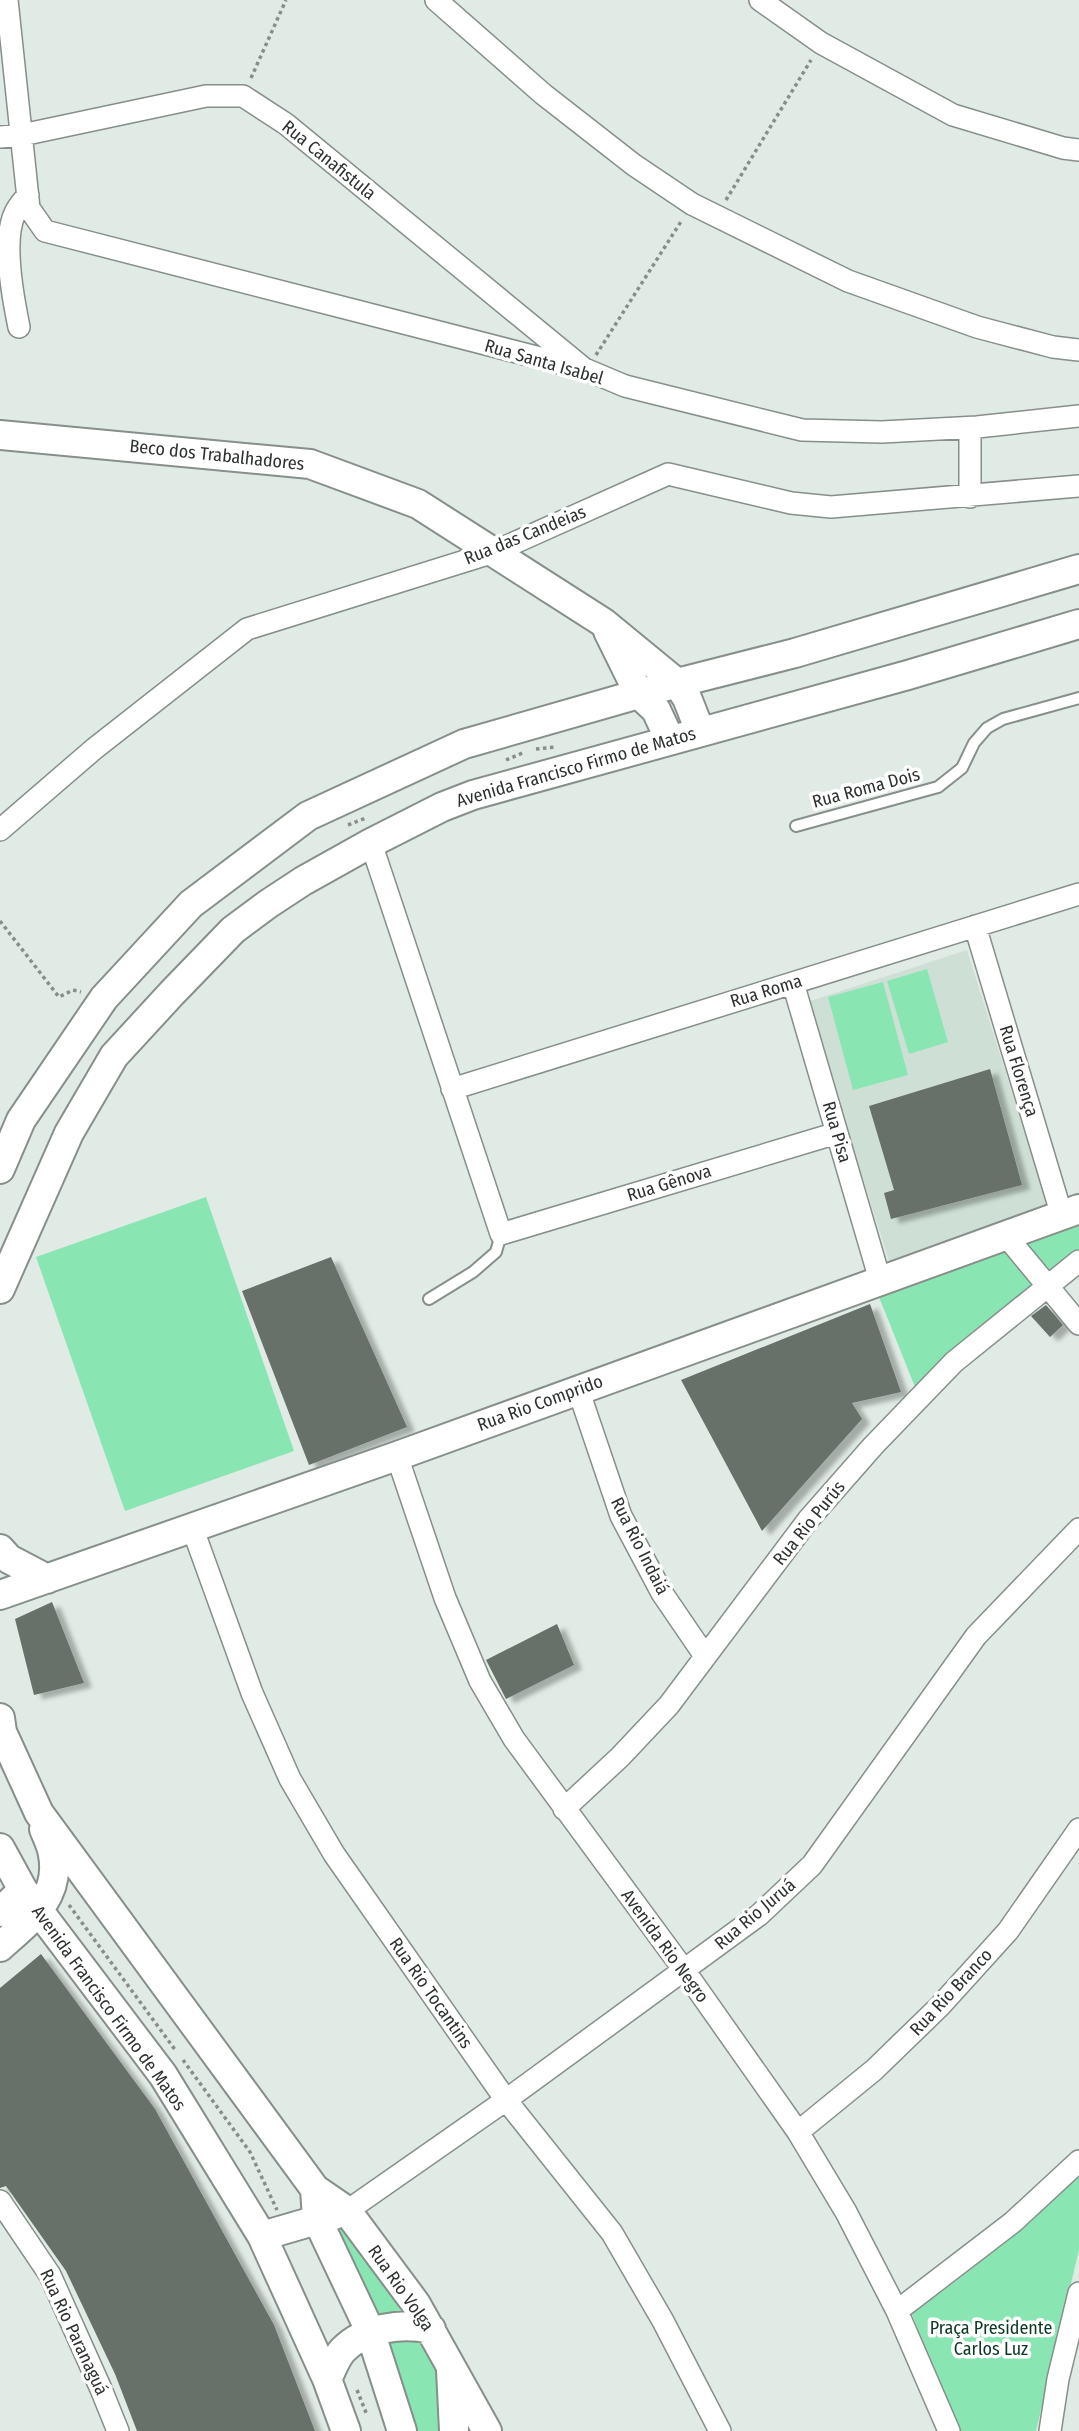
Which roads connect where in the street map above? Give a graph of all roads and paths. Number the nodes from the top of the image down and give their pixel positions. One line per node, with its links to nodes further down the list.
1 (7, 0): 7 (street)
2 (286, 0): 6 (path)
3 (436, 0): 11 (street)
4 (760, 0): 5 (street)
5 (821, 43): 9 (street); 12 (path)
6 (243, 96): 7 (street); 15 (street, Rua Canafistula)
7 (22, 135): 8 (street); 10 (street)
8 (0, 137)
9 (1079, 150)
10 (28, 201): 13 (street); 15 (street, Rua Santa Isabel)
11 (692, 204): 12 (street); 15 (path)
12 (716, 216): 14 (street)
13 (19, 327)
14 (1079, 350)
15 (587, 370): 17 (street, Rua Santa Isabel)
16 (1079, 416): 17 (street, Rua Santa Isabel)
17 (970, 428): 20 (street)
18 (0, 435): 21 (street, Beco dos Trabalhadores)
19 (1079, 486): 20 (street, Rua das Candeias)
20 (970, 497): 21 (street, Rua das Candeias)
21 (494, 552): 23 (street, Beco dos Trabalhadores); 34 (street, Rua das Candeias)
22 (1079, 569): 25 (street)
23 (604, 623): 25 (street, Beco dos Trabalhadores); 26 (street)
24 (1079, 624): 28 (street, Avenida Francisco Firmo de Matos)
25 (677, 683): 26 (street); 28 (street, Beco dos Trabalhadores)
26 (639, 694): 29 (street); 40 (street)
27 (1079, 698): 32 (lane, Rua Roma Dois)
28 (700, 731): 29 (street, Avenida Francisco Firmo de Matos)
29 (670, 740): 35 (street, Avenida Francisco Firmo de Matos)
30 (558, 746): 31 (path)
31 (505, 760)
32 (796, 825)
33 (342, 828): 35 (path)
34 (0, 830)
35 (369, 830): 41 (street); 50 (street, Avenida Francisco Firmo de Matos)
36 (1079, 894): 38 (street, Rua Roma)
37 (0, 921): 40 (path)
38 (975, 926): 39 (street, Rua Roma); 44 (street, Rua Florença)
39 (793, 983): 41 (street, Rua Roma); 42 (street, Rua Pisa)
40 (104, 998): 43 (street)
41 (452, 1089): 45 (street)
42 (837, 1133): 45 (street, Rua Gênova); 48 (street, Rua Pisa)
43 (0, 1169)
44 (1071, 1213): 46 (street, Rua Rio Comprido)
45 (501, 1234): 51 (lane)
46 (1007, 1237): 48 (street, Rua Rio Comprido); 49 (street)
47 (1079, 1261): 49 (street, Rua Rio Purús)
48 (880, 1280): 53 (street, Rua Rio Comprido)
49 (1048, 1285): 52 (street); 60 (street, Rua Rio Purús)
50 (0, 1289)
51 (429, 1299)
52 (1079, 1324)
53 (578, 1389): 54 (street, Rua Rio Comprido); 60 (street, Rua Rio Indaiá)
54 (397, 1456): 55 (street, Rua Rio Comprido); 62 (street, Avenida Rio Negro)
55 (192, 1527): 58 (street, Rua Rio Comprido); 70 (street, Rua Rio Tocantins)
56 (1079, 1529): 69 (street, Rua Rio Juruá)
57 (0, 1549): 58 (street)
58 (47, 1579): 59 (street, Rua Rio Comprido)
59 (0, 1595)
60 (705, 1656): 62 (street, Rua Rio Purús)
61 (0, 1718): 63 (street)
62 (564, 1809): 69 (street, Avenida Rio Negro)
63 (39, 1813): 66 (street); 73 (street)
64 (1079, 1829): 71 (street, Rua Rio Branco)
65 (0, 1848): 66 (street, Avenida Francisco Firmo de Matos)
66 (31, 1901): 67 (street); 68 (street); 77 (street, Avenida Francisco Firmo de Matos)
67 (0, 1912)
68 (0, 1947)
69 (684, 1970): 70 (street, Rua Rio Juruá); 71 (street, Avenida Rio Negro)
70 (506, 2100): 75 (street, Rua Rio Juruá); 89 (street, Rua Rio Tocantins)
71 (798, 2132): 79 (street, Avenida Rio Negro)
72 (1079, 2161): 79 (street)
73 (315, 2189): 75 (street); 76 (street)
74 (0, 2201): 84 (street, Rua Rio Paranaguá)
75 (347, 2211): 76 (street); 80 (street, Rua Rio Volga)
76 (317, 2219): 77 (street); 81 (street)
77 (262, 2236): 83 (street, Avenida Francisco Firmo de Matos)
78 (1079, 2293): 91 (street)
79 (897, 2311): 90 (street, Avenida Rio Negro)
80 (430, 2329): 81 (street); 82 (street, Rua Rio Volga)
81 (370, 2331): 83 (street); 86 (street)
82 (451, 2367): 87 (street); 88 (street, Rua Rio Volga)
83 (327, 2379): 85 (street, Avenida Francisco Firmo de Matos)
84 (117, 2431)
85 (346, 2431)
86 (402, 2431)
87 (454, 2431)
88 (487, 2431)
89 (720, 2431)
90 (949, 2431)
91 (1050, 2431)

